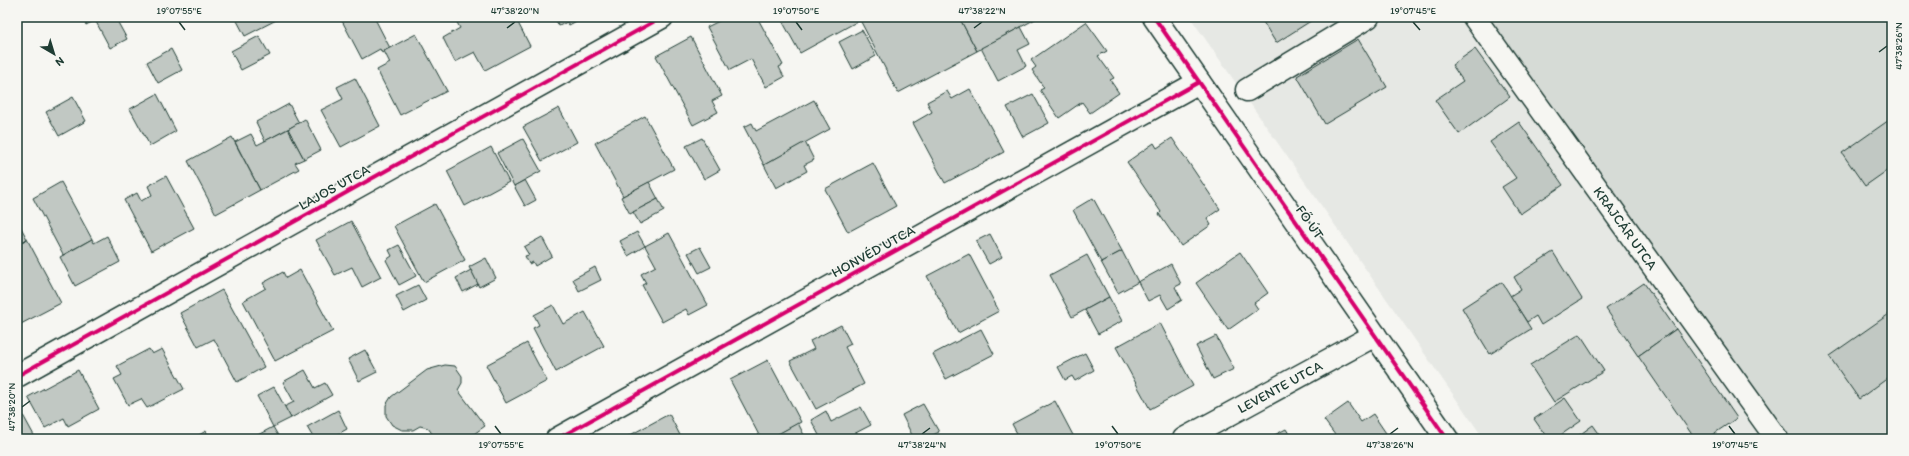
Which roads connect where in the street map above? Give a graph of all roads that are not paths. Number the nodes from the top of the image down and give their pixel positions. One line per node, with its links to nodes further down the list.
1 (662, 17): 8 (street, LAJOS UTCA)
2 (1154, 17): 5 (street, FŐ ÚT)
3 (1368, 17): 6 (street)
4 (1474, 17): 12 (street, KRAJCÁR UTCA)
5 (1199, 82): 7 (street, FŐ ÚT); 9 (street, HONVÉD UTCA)
6 (1247, 90)
7 (1375, 335): 10 (street, LEVENTE UTCA); 11 (street, FŐ ÚT)
8 (17, 376)
9 (556, 439)
10 (1184, 439)
11 (1447, 439)
12 (1777, 439)

